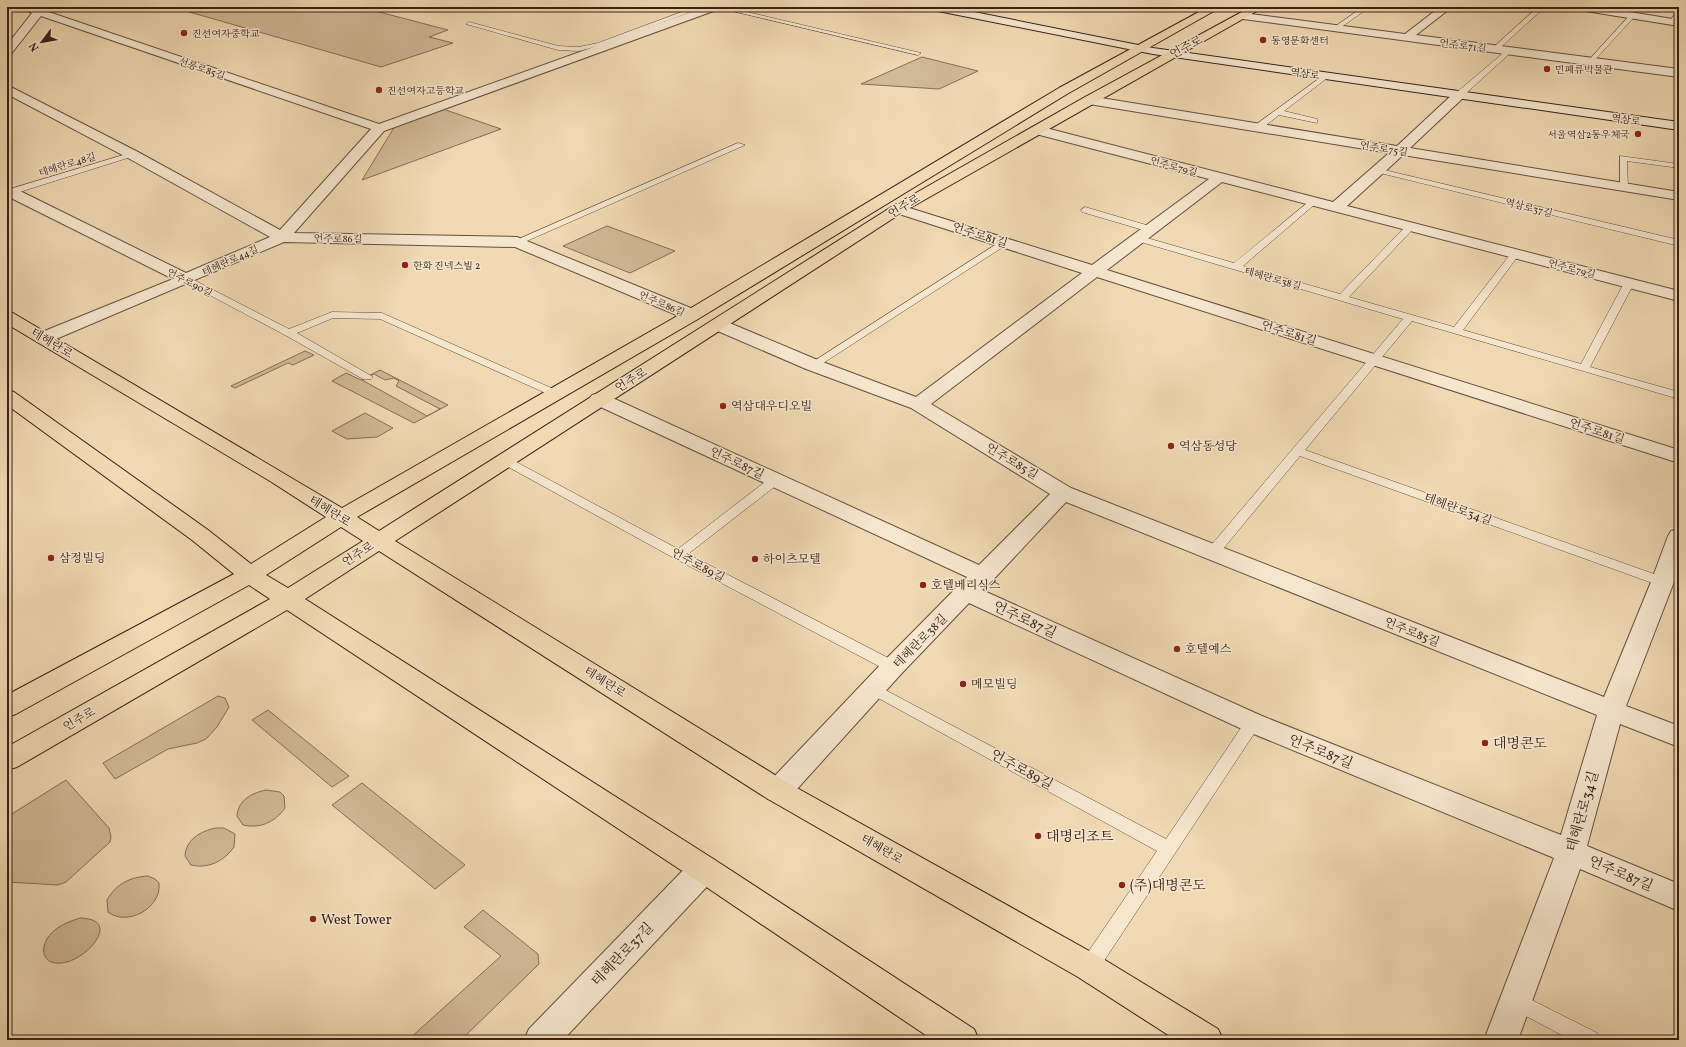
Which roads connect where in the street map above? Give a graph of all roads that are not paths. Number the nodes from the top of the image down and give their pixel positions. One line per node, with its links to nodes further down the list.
1 (24, 7): 13 (street, 선릉로85길)
2 (701, 7): 17 (lane)
3 (716, 7): 23 (lane); 34 (street)
4 (933, 7): 21 (street, 역삼로)
5 (1216, 7): 21 (main road, 언주로)
6 (1259, 7): 14 (main road, 언주로)
7 (1367, 7): 18 (lane)
8 (1447, 7): 19 (street)
9 (1542, 7): 22 (lane)
10 (1579, 7): 11 (street)
11 (1599, 9): 15 (street)
12 (1679, 11): 16 (lane)
13 (39, 12): 20 (street); 34 (street, 선릉로85길)
14 (1243, 16): 18 (street, 언주로71길); 24 (main road, 언주로)
15 (1632, 16): 16 (street); 25 (lane)
16 (1676, 23)
17 (469, 24)
18 (1335, 29): 19 (street, 언주로71길)
19 (1406, 38): 22 (street, 언주로71길)
20 (9, 46)
21 (1139, 48): 24 (street, 역삼로); 63 (main road, 언주로)
22 (1501, 50): 25 (street, 언주로71길); 29 (lane)
23 (918, 54)
24 (1173, 54): 27 (street, 역삼로); 30 (main road, 언주로)
25 (1590, 62): 26 (street, 언주로71길)
26 (1677, 70)
27 (1326, 76): 29 (street, 역삼로); 31 (lane)
28 (7, 89): 39 (street, 언주로86길)
29 (1459, 95): 33 (street, 역삼로); 38 (street)
30 (1088, 100): 35 (street, 언주로75길); 36 (main road, 언주로)
31 (1277, 112): 32 (lane); 35 (lane)
32 (1314, 121)
33 (1679, 126)
34 (379, 128): 52 (street, 테헤란로44길)
35 (1256, 128): 38 (street, 언주로75길)
36 (1037, 130): 42 (street, 언주로79길); 48 (main road, 언주로)
37 (741, 145): 53 (lane)
38 (1400, 151): 41 (street); 43 (street, 언주로75길)
39 (133, 155): 44 (lane, 테헤란로48길); 52 (street, 언주로86길)
40 (1679, 166): 43 (lane)
41 (1379, 170): 47 (street); 55 (lane, 역삼로37길)
42 (1219, 178): 46 (street, 언주로79길); 51 (street)
43 (1624, 187): 45 (street, 언주로75길)
44 (9, 193): 59 (street, 언주로90길)
45 (1679, 196)
46 (1312, 202): 47 (street, 언주로79길); 57 (lane)
47 (1335, 208): 50 (street, 언주로79길)
48 (898, 209): 54 (street, 언주로81길); 66 (main road, 언주로)
49 (1085, 210): 51 (lane, 테헤란로38길)
50 (1410, 227): 56 (street, 언주로79길); 62 (lane)
51 (1144, 233): 57 (lane, 테헤란로38길); 58 (street)
52 (282, 237): 53 (street, 언주로86길); 59 (street, 테헤란로44길)
53 (517, 242): 63 (street, 언주로86길)
54 (1003, 243): 58 (street, 언주로81길); 71 (lane)
55 (1679, 243)
56 (1515, 254): 60 (street, 언주로79길); 67 (lane)
57 (1236, 268): 62 (lane, 테헤란로38길)
58 (1093, 271): 70 (street, 언주로81길); 78 (street)
59 (186, 279): 68 (lane, 언주로90길); 69 (street, 테헤란로44길)
60 (1629, 283): 61 (street, 언주로79길); 72 (lane)
61 (1679, 296)
62 (1342, 298): 65 (lane, 테헤란로38길)
63 (692, 315): 74 (main road, 언주로)
64 (7, 317): 69 (main road, 테헤란로)
65 (1410, 317): 67 (lane); 70 (lane)
66 (718, 326): 71 (street, 언주로85길); 77 (main road, 언주로)
67 (1457, 331): 72 (lane)
68 (289, 333): 73 (lane, 언주로90길); 74 (lane)
69 (43, 338): 84 (main road, 테헤란로)
70 (1376, 360): 79 (lane); 80 (street, 언주로81길)
71 (813, 365): 78 (street, 언주로85길)
72 (1584, 368): 76 (lane)
73 (367, 377)
74 (554, 393): 84 (main road, 언주로)
75 (7, 396): 89 (main road)
76 (1679, 396)
77 (599, 399): 81 (main road, 언주로); 82 (street, 언주로87길)
78 (918, 404): 83 (street, 언주로85길)
79 (1299, 452): 87 (lane); 90 (lane, 테헤란로34길)
80 (1679, 457)
81 (505, 460): 86 (main road, 언주로); 88 (lane, 언주로89길)
82 (774, 481): 88 (lane); 91 (street, 언주로87길)
83 (1063, 493): 87 (street, 언주로85길); 91 (street, 테헤란로38길)
84 (340, 518): 86 (main road, 테헤란로); 89 (main road, 언주로)
85 (1679, 536): 90 (street, 테헤란로34길)
86 (379, 540): 92 (main road, 언주로); 100 (main road, 테헤란로)
87 (1213, 552): 96 (street, 언주로85길)
88 (678, 555): 93 (lane, 언주로89길)
89 (250, 575): 92 (main road); 95 (main road, 언주로)
90 (1663, 582): 96 (street, 테헤란로34길)
91 (976, 584): 93 (street, 테헤란로38길); 97 (street, 언주로87길)
92 (288, 600): 99 (main road, 언주로); 103 (main road)
93 (893, 667): 94 (street, 테헤란로38길)
94 (874, 689): 100 (street, 테헤란로38길); 101 (lane, 언주로89길)
95 (7, 706)
96 (1611, 711): 98 (street, 언주로85길); 102 (street, 테헤란로34길)
97 (1253, 724): 101 (lane); 102 (street, 언주로87길)
98 (1679, 737)
99 (7, 760)
100 (778, 791): 105 (main road, 테헤란로)
101 (1169, 849): 105 (lane)
102 (1571, 852): 104 (street, 언주로87길); 106 (street, 테헤란로34길)
103 (704, 869): 107 (street, 테헤란로37길); 108 (main road)
104 (1679, 898)
105 (1088, 967): 109 (main road, 테헤란로)
106 (1516, 1001): 110 (street, 테헤란로34길); 111 (lane)
107 (540, 1040)
108 (962, 1040)
109 (1206, 1040)
110 (1501, 1040)
111 (1590, 1040)

